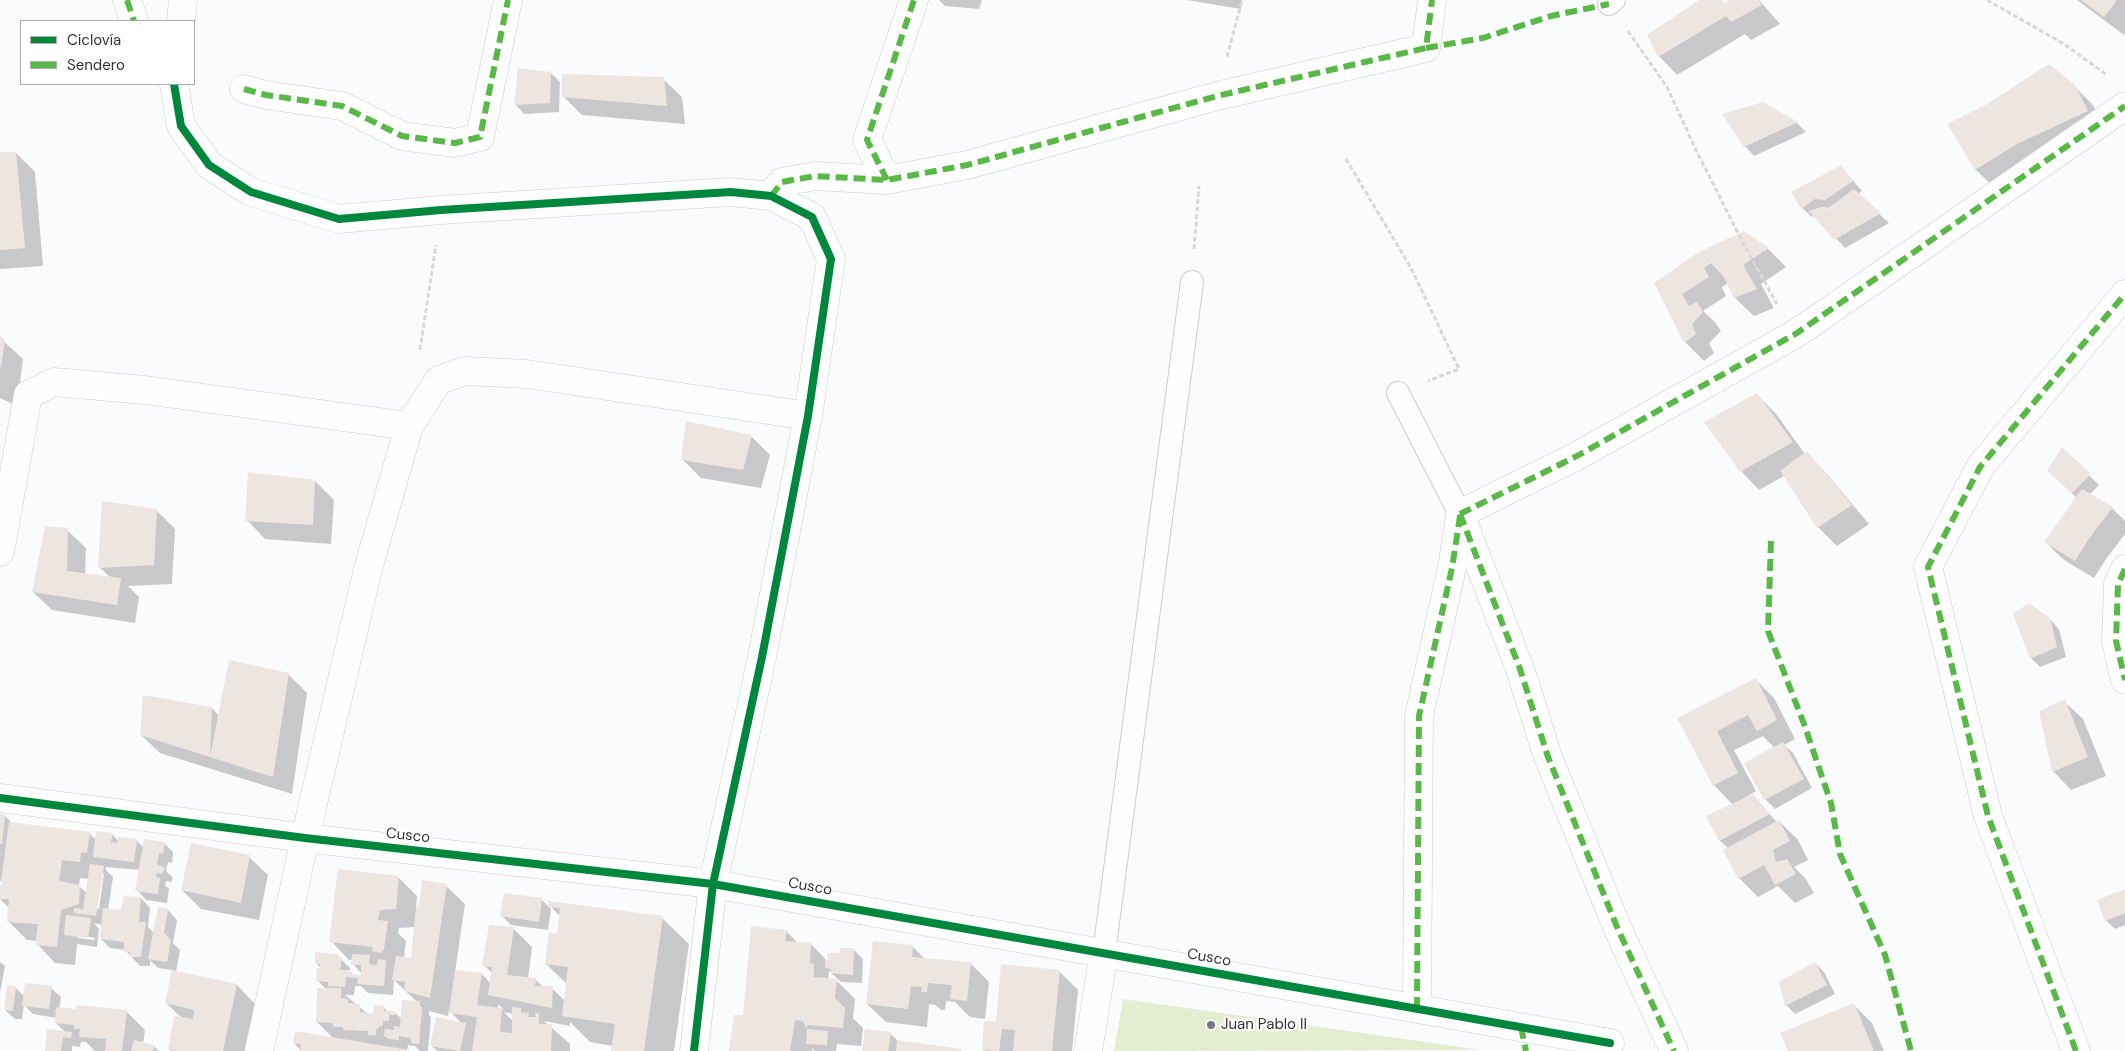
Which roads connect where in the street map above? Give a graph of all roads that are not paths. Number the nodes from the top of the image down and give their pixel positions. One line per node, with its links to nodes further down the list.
1 (127, 0): 6 (street)
2 (183, 0): 7 (street)
3 (508, 0): 9 (street)
4 (914, 0): 11 (street)
5 (1432, 0): 11 (street)
6 (134, 20)
7 (181, 20)
8 (174, 85): 12 (street)
9 (244, 89)
10 (2125, 106): 18 (street)
11 (887, 180): 12 (street)
12 (771, 196): 16 (street)
13 (1192, 282): 25 (lane)
14 (2125, 294): 33 (street)
15 (1398, 393): 18 (lane)
16 (808, 416): 17 (street); 24 (street)
17 (409, 426): 19 (street); 23 (street)
18 (1460, 514): 26 (street); 32 (street)
19 (0, 552)
20 (2125, 569): 21 (street)
21 (2125, 680)
22 (0, 798): 23 (street, Cusco)
23 (305, 838): 24 (street, Cusco); 29 (street)
24 (713, 884): 25 (street, Cusco); 30 (street)
25 (1104, 953): 26 (street, Cusco); 31 (street)
26 (1417, 1009): 27 (street, Cusco)
27 (1524, 1039): 28 (street, Cusco)
28 (1610, 1042)
29 (259, 1051)
30 (694, 1051)
31 (1088, 1051)
32 (1674, 1051)
33 (2076, 1051)

